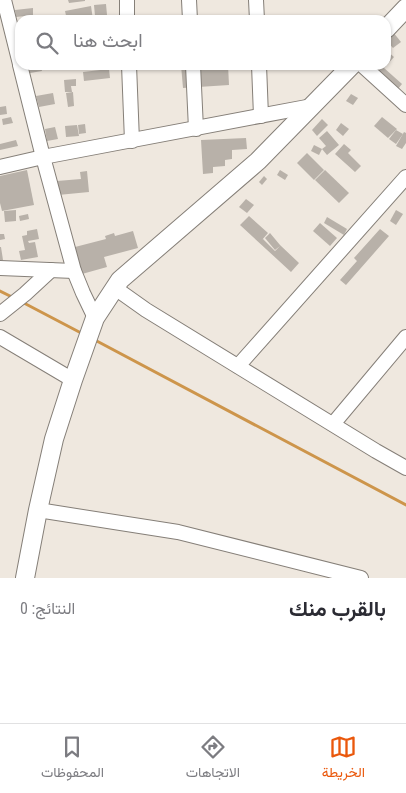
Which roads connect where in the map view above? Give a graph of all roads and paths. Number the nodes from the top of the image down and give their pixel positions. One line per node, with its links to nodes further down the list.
1 (4, 0): 10 (street)
2 (127, 0): 6 (street)
3 (190, 0): 7 (street)
4 (256, 0): 8 (street)
5 (406, 8): 9 (main road)
6 (127, 15)
7 (190, 15)
8 (257, 15)
9 (391, 24)
10 (15, 44)
11 (21, 70): 22 (street)
12 (129, 70): 21 (street)
13 (192, 70): 20 (street)
14 (259, 70): 19 (street)
15 (347, 70): 18 (main road)
16 (368, 70): 17 (street)
17 (406, 105)
18 (312, 106): 19 (street); 28 (main road)
19 (261, 116): 20 (street)
20 (196, 129): 21 (street)
21 (132, 141): 22 (street)
22 (43, 157): 23 (street); 27 (street)
23 (0, 168)
24 (406, 177): 33 (street)
25 (0, 268): 26 (street)
26 (51, 270): 27 (street); 29 (street)
27 (74, 271): 30 (street)
28 (115, 288): 30 (main road); 33 (street)
29 (0, 314)
30 (94, 322): 34 (main road)
31 (0, 337): 34 (street)
32 (406, 337): 35 (street)
33 (238, 366): 35 (street)
34 (73, 380): 37 (main road)
35 (333, 424): 36 (street)
36 (406, 468)
37 (38, 510): 38 (street); 39 (main road)
38 (316, 566): 40 (street); 41 (street)
39 (25, 578)
40 (307, 578)
41 (362, 578)

